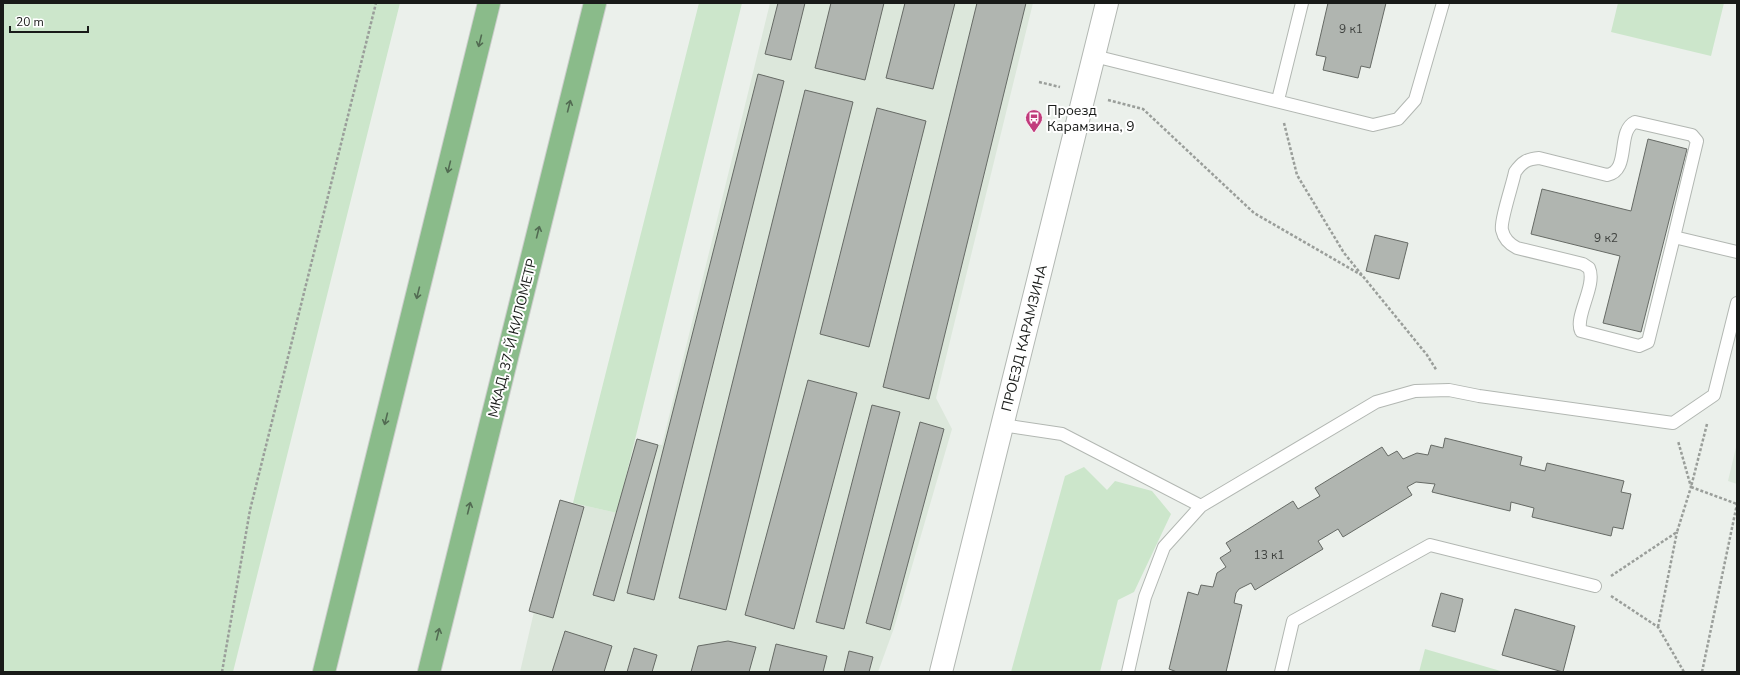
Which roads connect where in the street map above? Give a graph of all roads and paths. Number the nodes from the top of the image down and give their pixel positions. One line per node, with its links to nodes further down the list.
1 (376, 3): 24 (path)
2 (489, 3): 25 (highway, one-way to 25)
3 (595, 3): 26 (highway, МКАД, 37-Й КИЛОМЕТР, one-way to 3)
4 (1107, 3): 7 (street, ПРОЕЗД КАРАМЗИНА)
5 (1302, 3): 8 (lane)
6 (1443, 3): 8 (lane)
7 (1094, 56): 8 (lane); 17 (street, ПРОЕЗД КАРАМЗИНА)
8 (1278, 100): 12 (path)
9 (1143, 109): 12 (path)
10 (1674, 237): 10 (lane); 11 (lane)
11 (1737, 252)
12 (1363, 276): 14 (path)
13 (1737, 303): 15 (lane)
14 (1449, 390): 16 (lane); 20 (lane)
15 (1714, 395): 16 (lane); 18 (path)
16 (1673, 423): 18 (path)
17 (1002, 425): 20 (lane); 27 (street, ПРОЕЗД КАРАМЗИНА)
18 (1691, 487): 19 (path); 21 (path)
19 (1737, 504): 31 (path)
20 (1201, 506): 28 (lane)
21 (1677, 532): 22 (path); 23 (path)
22 (1595, 586): 23 (path); 29 (lane)
23 (1658, 626): 30 (path)
24 (222, 672)
25 (324, 672)
26 (429, 672)
27 (940, 672)
28 (1128, 672)
29 (1281, 672)
30 (1684, 672)
31 (1702, 672)

